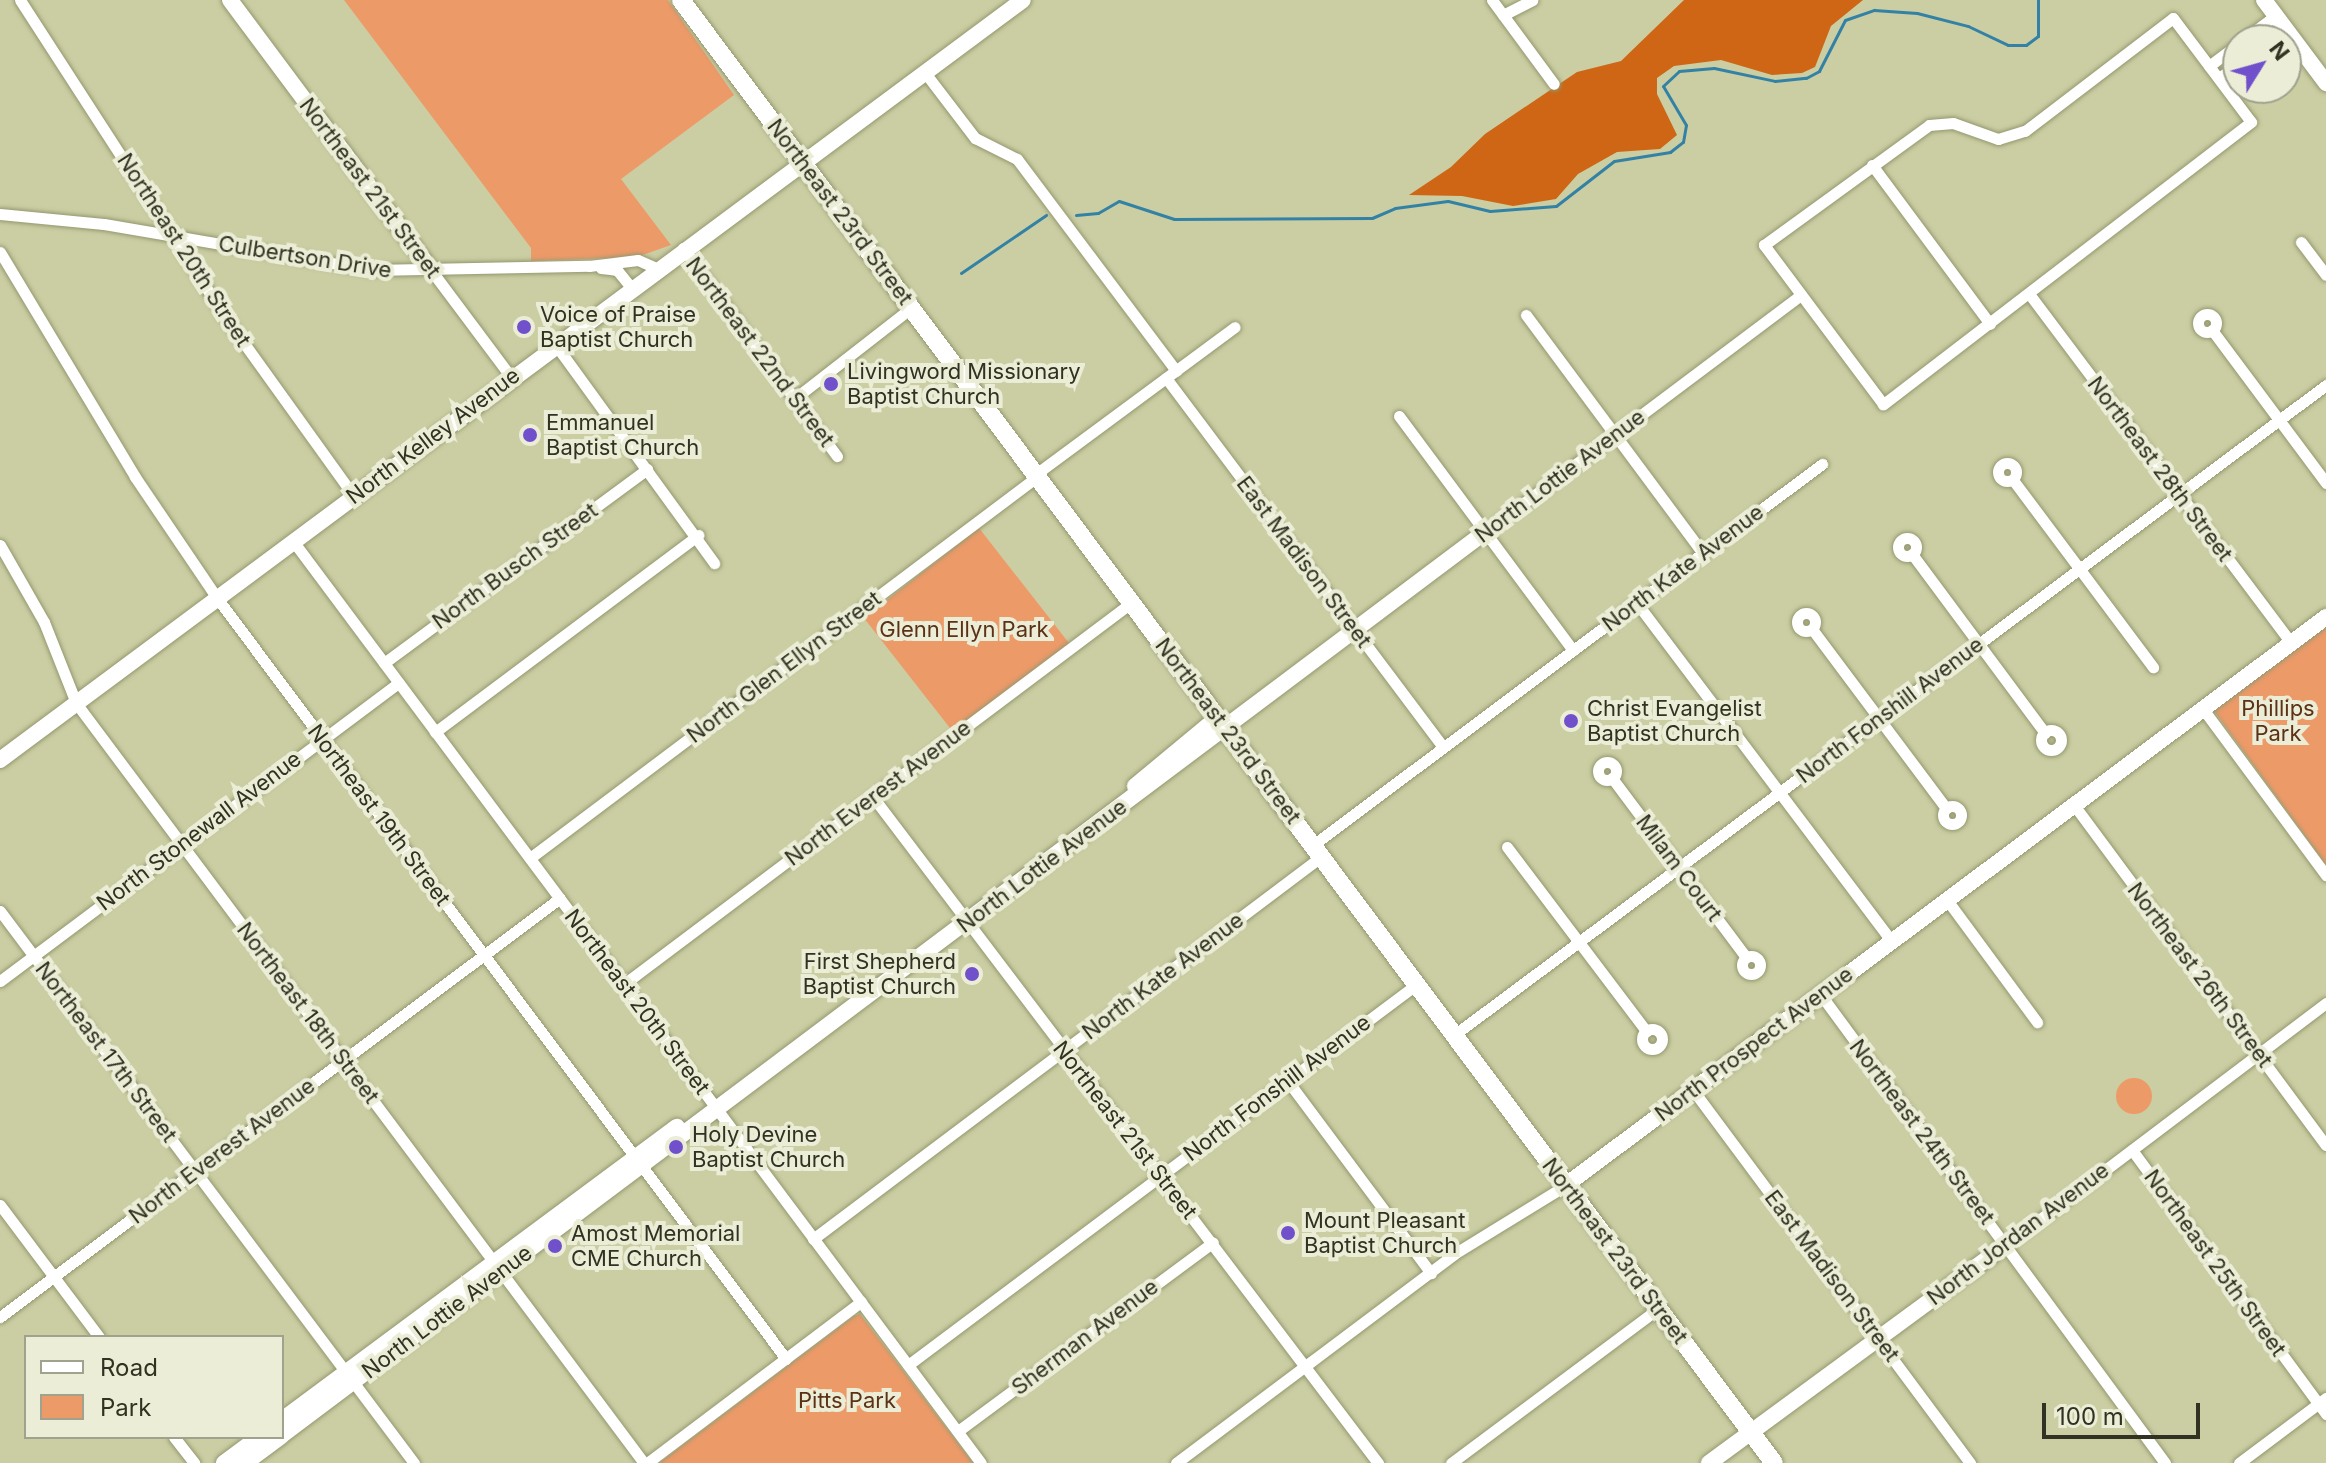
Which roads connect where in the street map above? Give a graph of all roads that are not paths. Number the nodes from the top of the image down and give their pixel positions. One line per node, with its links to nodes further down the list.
1 (20, 0): 21 (street, Northeast 20th Street)
2 (230, 0): 27 (street, Northeast 21st Street)
3 (681, 0): 18 (main road, Northeast 23rd Street)
4 (1023, 0): 13 (street, North Kelley Avenue)
5 (1492, 0): 8 (street)
6 (1532, 0): 8 (street)
7 (2264, 0): 9 (street)
8 (1503, 15): 17 (street)
9 (2280, 22): 10 (street); 16 (street)
10 (2276, 24)
11 (2222, 56): 12 (street)
12 (2209, 66): 15 (street); 19 (street)
13 (926, 74): 18 (street, North Kelley Avenue); 38 (street, East Madison Street)
14 (2222, 76): 15 (street)
15 (2219, 78): 31 (street)
16 (2326, 83)
17 (1554, 84)
18 (804, 165): 23 (street, North Kelley Avenue); 32 (main road, Northeast 23rd Street)
19 (1872, 165): 30 (street); 34 (street)
20 (0, 214): 21 (street, Culbertson Drive)
21 (171, 235): 27 (street, Culbertson Drive); 52 (street, Northeast 20th Street)
22 (2301, 242): 28 (street)
23 (683, 248): 26 (street, North Kelley Avenue); 41 (street, Northeast 22nd Street)
24 (0, 252): 61 (street, Northeast 19th Street)
25 (589, 266): 26 (street, Culbertson Drive); 27 (street, Culbertson Drive); 29 (street)
26 (656, 268): 29 (street, North Kelley Avenue)
27 (431, 270): 39 (street, Northeast 21st Street)
28 (2326, 275)
29 (631, 287): 37 (street, North Kelley Avenue)
30 (1801, 295): 34 (street); 44 (street, North Lottie Avenue)
31 (2030, 295): 34 (street); 51 (street, Northeast 28th Street)
32 (912, 307): 41 (street); 48 (main road, Northeast 23rd Street)
33 (1526, 315): 44 (street)
34 (1990, 324)
35 (1235, 327): 38 (street, North Glen Ellyn Street)
36 (2212, 330): 43 (street)
37 (555, 344): 39 (street, North Kelley Avenue); 47 (street)
38 (1171, 374): 48 (street, North Glen Ellyn Street); 65 (street, East Madison Street)
39 (511, 377): 52 (street, North Kelley Avenue)
40 (2326, 385): 43 (street, North Fonshill Avenue)
41 (794, 399): 45 (street, Northeast 22nd Street)
42 (1399, 416): 53 (street)
43 (2279, 419): 50 (street); 51 (street, North Fonshill Avenue)
44 (1615, 435): 53 (street, North Lottie Avenue); 57 (street)
45 (837, 456)
46 (1822, 464): 57 (street, North Kate Avenue)
47 (647, 469): 54 (street); 70 (street, North Busch Street)
48 (1037, 475): 62 (main road, Northeast 23rd Street); 90 (street, North Glen Ellyn Street)
49 (2013, 480): 60 (street)
50 (2326, 483)
51 (2179, 494): 60 (street, North Fonshill Avenue); 67 (street, Northeast 28th Street)
52 (354, 496): 55 (street, North Kelley Avenue)
53 (1485, 532): 65 (street, North Lottie Avenue); 69 (street)
54 (698, 535): 59 (street); 77 (street)
55 (293, 541): 61 (street, North Kelley Avenue); 70 (street, Northeast 20th Street)
56 (0, 545): 73 (street, Northeast 18th Street)
57 (1703, 553): 63 (street, North Kate Avenue)
58 (1912, 554): 68 (street)
59 (714, 563)
60 (2079, 569): 68 (street, North Fonshill Avenue); 71 (street)
61 (217, 598): 73 (street, North Kelley Avenue); 79 (street, Northeast 19th Street)
62 (1132, 602): 76 (main road, Northeast 23rd Street); 84 (street, North Everest Avenue)
63 (1636, 602): 69 (street, North Kate Avenue); 83 (street)
64 (2326, 617): 67 (street, North Prospect Avenue)
65 (1355, 629): 76 (street, North Lottie Avenue); 80 (street, East Madison Street)
66 (1812, 629): 75 (street)
67 (2291, 643): 74 (street, North Prospect Avenue)
68 (1979, 644): 75 (street, North Fonshill Avenue); 78 (street)
69 (1573, 650): 80 (street, North Kate Avenue)
70 (384, 663): 72 (street, Northeast 20th Street)
71 (2153, 667)
72 (399, 683): 77 (street, Northeast 20th Street); 79 (street, North Stonewall Avenue)
73 (76, 703): 81 (street, North Kelley Avenue); 87 (street, Northeast 18th Street)
74 (2203, 709): 85 (street, North Prospect Avenue); 92 (street)
75 (1879, 718): 83 (street, North Fonshill Avenue); 86 (street)
76 (1221, 723): 89 (main road, Northeast 23rd Street); 96 (street, North Lottie Avenue)
77 (435, 732): 90 (street, Northeast 20th Street)
78 (2045, 733)
79 (322, 739): 87 (street, North Stonewall Avenue); 99 (street, Northeast 19th Street)
80 (1442, 746): 89 (street, North Kate Avenue)
81 (0, 760)
82 (1612, 778): 91 (street, Milam Court)
83 (1779, 793): 91 (street, North Fonshill Avenue); 97 (street)
84 (873, 797): 96 (street, Northeast 21st Street); 103 (street, North Everest Avenue)
85 (2074, 805): 94 (street, North Prospect Avenue); 111 (street, Northeast 26th Street)
86 (1946, 808)
87 (182, 845): 100 (street, North Stonewall Avenue); 112 (street, Northeast 18th Street)
88 (1507, 847): 98 (street)
89 (1317, 850): 104 (main road, Northeast 23rd Street); 110 (street, North Kate Avenue)
90 (530, 858): 93 (street, Northeast 20th Street)
91 (1679, 868): 98 (street, North Fonshill Avenue); 101 (street, Milam Court)
92 (2326, 875)
93 (560, 898): 99 (street, North Everest Avenue); 103 (street, Northeast 20th Street)
94 (1947, 900): 97 (street, North Prospect Avenue); 107 (street)
95 (0, 911): 100 (street, Northeast 17th Street)
96 (964, 920): 110 (street, Northeast 21st Street); 115 (street, North Lottie Avenue)
97 (1891, 941): 105 (street, North Prospect Avenue)
98 (1579, 942): 108 (street); 109 (street, North Fonshill Avenue)
99 (483, 954): 112 (street, North Everest Avenue); 118 (street, Northeast 19th Street)
100 (34, 955): 102 (street, North Stonewall Avenue); 119 (street, Northeast 17th Street)
101 (1746, 957)
102 (0, 981)
103 (624, 984): 115 (street, Northeast 20th Street)
104 (1417, 984): 109 (main road, Northeast 23rd Street); 113 (street, North Fonshill Avenue)
105 (1821, 995): 114 (street, North Prospect Avenue); 125 (street, Northeast 24th Street)
106 (2326, 1003): 111 (street, North Jordan Avenue)
107 (2037, 1022)
108 (1646, 1031)
109 (1454, 1035): 121 (main road, Northeast 23rd Street)
110 (1063, 1051): 120 (street, Northeast 21st Street); 123 (street, North Kate Avenue)
111 (2258, 1054): 116 (street, Northeast 26th Street); 117 (street, North Jordan Avenue)
112 (343, 1060): 119 (street, North Everest Avenue); 126 (street, Northeast 18th Street)
113 (1287, 1080): 120 (street, North Fonshill Avenue); 127 (street)
114 (1693, 1090): 121 (street, North Prospect Avenue); 133 (street, East Madison Street)
115 (715, 1107): 118 (street, North Lottie Avenue); 123 (street, Northeast 20th Street)
116 (2326, 1145)
117 (2132, 1150): 125 (street, North Jordan Avenue); 138 (street, Northeast 25th Street)
118 (638, 1161): 126 (street, North Lottie Avenue); 134 (street, Northeast 19th Street)
119 (195, 1171): 128 (street, North Everest Avenue); 137 (street, Northeast 17th Street)
120 (1162, 1174): 124 (street, Northeast 21st Street); 135 (street, North Fonshill Avenue)
121 (1566, 1185): 127 (street, North Prospect Avenue); 130 (main road, Northeast 23rd Street)
122 (0, 1205): 128 (street)
123 (813, 1239): 129 (street, Northeast 20th Street)
124 (1213, 1242): 136 (street, Northeast 21st Street); 140 (street, Sherman Avenue)
125 (2006, 1245): 133 (street, North Jordan Avenue); 158 (street, Northeast 24th Street)
126 (497, 1266): 137 (street, North Lottie Avenue); 150 (street, Northeast 18th Street)
127 (1431, 1273): 136 (street, North Prospect Avenue)
128 (54, 1277): 131 (street, North Everest Avenue); 132 (street)
129 (861, 1302): 134 (street); 135 (street, Northeast 20th Street)
130 (1659, 1308): 141 (main road, Northeast 23rd Street); 154 (street)
131 (0, 1317)
132 (98, 1335)
133 (1878, 1338): 141 (street, North Jordan Avenue); 157 (street, East Madison Street)
134 (786, 1359): 150 (street)
135 (908, 1365): 140 (street, Northeast 20th Street)
136 (1306, 1367): 152 (street, North Prospect Avenue); 153 (street, Northeast 21st Street)
137 (350, 1377): 139 (street, North Lottie Avenue); 142 (street, North Lottie Avenue); 149 (street, Northeast 17th Street)
138 (2323, 1405): 159 (street)
139 (284, 1419)
140 (958, 1431): 151 (street, Northeast 20th Street)
141 (1751, 1432): 155 (street, North Jordan Avenue); 156 (main road, Northeast 23rd Street)
142 (284, 1433)
143 (176, 1439): 146 (street)
144 (256, 1439): 147 (street)
145 (277, 1439): 148 (street, North Lottie Avenue)
146 (194, 1463)
147 (224, 1463)
148 (245, 1463)
149 (414, 1463)
150 (646, 1463)
151 (981, 1463)
152 (1176, 1463)
153 (1378, 1463)
154 (1451, 1463)
155 (1709, 1463)
156 (1774, 1463)
157 (1970, 1463)
158 (2165, 1463)
159 (2239, 1463)

